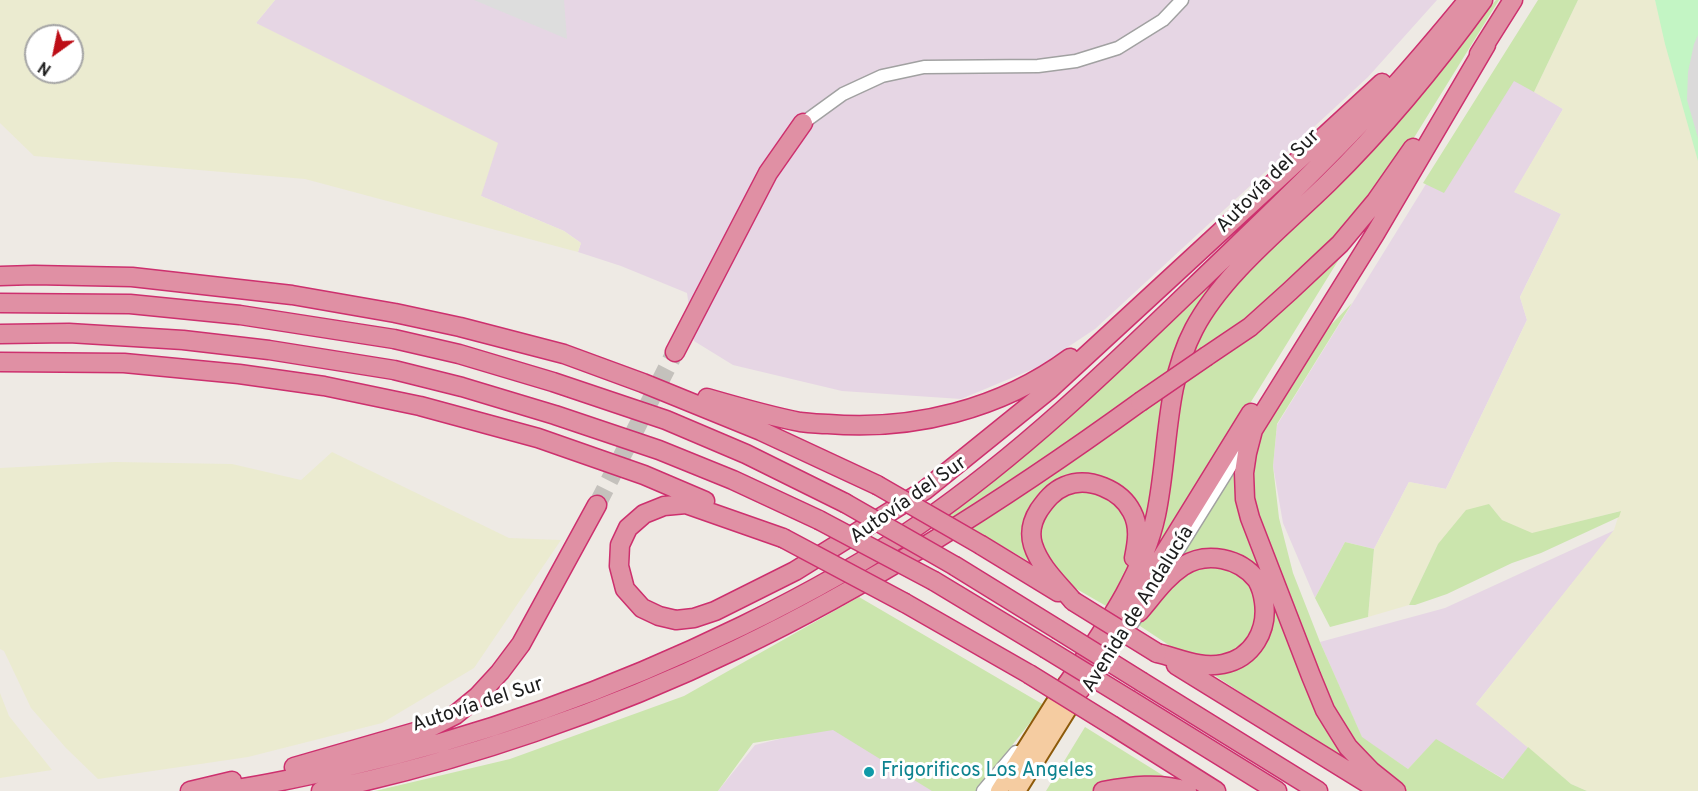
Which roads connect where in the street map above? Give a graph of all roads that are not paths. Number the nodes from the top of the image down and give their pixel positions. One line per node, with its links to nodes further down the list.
1 (1182, 0): 7 (street)
2 (1458, 0): 11 (highway)
3 (1468, 0): 27 (highway, Autovía del Sur)
4 (1483, 0): 24 (highway)
5 (1513, 0): 6 (highway, Autovía del Sur)
6 (1486, 45): 8 (highway); 28 (highway, Autovía del Sur, bridge)
7 (803, 123): 15 (highway)
8 (1427, 146): 18 (highway); 24 (highway)
9 (0, 276): 17 (highway)
10 (0, 303): 37 (highway, bridge)
11 (1125, 319): 17 (highway); 20 (highway)
12 (0, 334): 13 (highway)
13 (183, 340): 14 (highway); 36 (highway, bridge)
14 (0, 345)
15 (675, 352)
16 (0, 362): 20 (highway)
17 (644, 383): 21 (highway, bridge)
18 (1253, 430): 22 (street, Avenida de Andalucía); 39 (highway)
19 (597, 505): 26 (highway)
20 (783, 537): 35 (highway, bridge)
21 (1072, 601): 23 (highway, bridge); 24 (highway)
22 (1139, 612): 23 (highway); 32 (street, Avenida de Andalucía)
23 (1157, 653): 38 (highway)
24 (1074, 686): 25 (main road, Avenida de Andalucía); 31 (main road, Avenida de Andalucía)
25 (1046, 716): 29 (street); 30 (main road, Avenida de Andalucía)
26 (190, 791)
27 (222, 791)
28 (321, 791)
29 (983, 791)
30 (999, 791)
31 (1017, 791)
32 (1027, 791)
33 (1102, 791): 34 (highway)
34 (1187, 791)
35 (1216, 791)
36 (1277, 791)
37 (1318, 791)
38 (1380, 791)
39 (1396, 791)

